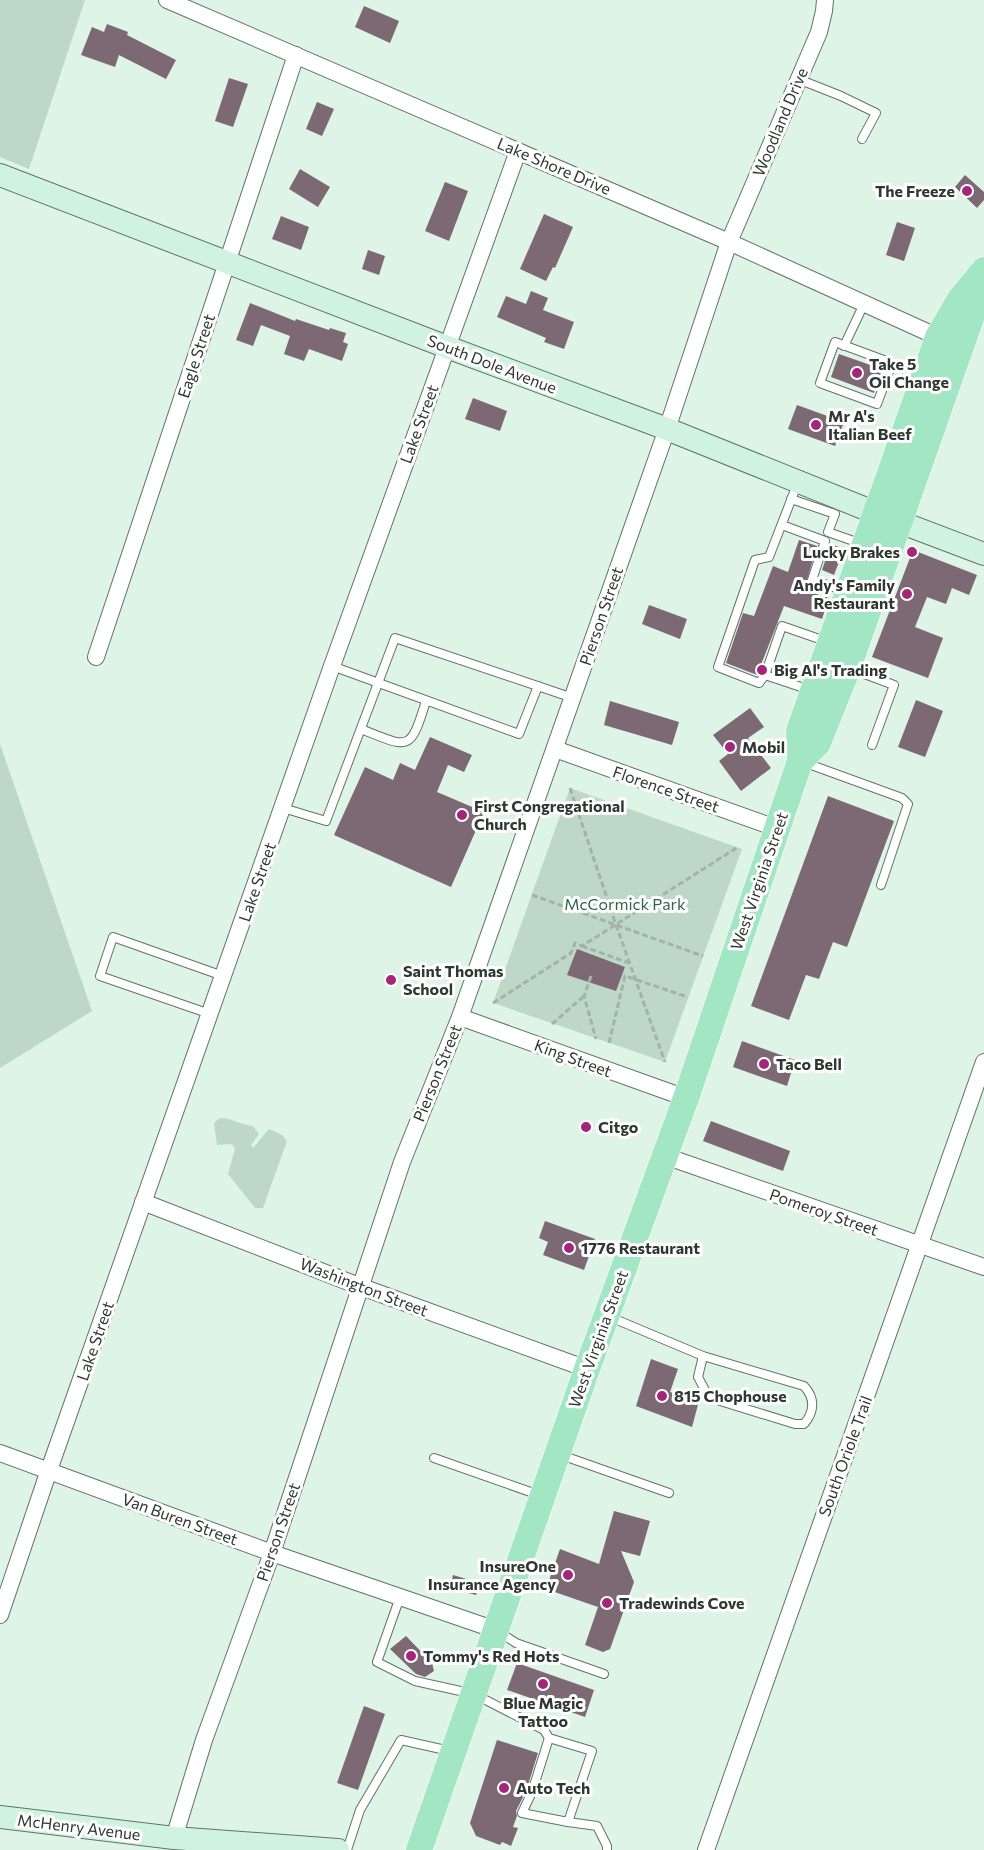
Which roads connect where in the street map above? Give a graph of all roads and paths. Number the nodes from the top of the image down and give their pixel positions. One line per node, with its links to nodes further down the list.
1 (167, 0): 3 (street, Lake Shore Drive)
2 (825, 0): 4 (street, Woodland Drive)
3 (296, 55): 6 (street, Lake Shore Drive); 9 (street, Eagle Street)
4 (798, 79): 5 (lane); 8 (street, Woodland Drive)
5 (862, 140)
6 (518, 151): 8 (street, Lake Shore Drive); 14 (street, Lake Street)
7 (0, 175): 9 (street, South Dole Avenue)
8 (729, 242): 11 (street, Lake Shore Drive); 15 (street, Pierson Street)
9 (228, 262): 14 (street, South Dole Avenue); 25 (street, Eagle Street)
10 (982, 274): 12 (main road)
11 (864, 304): 12 (street, Lake Shore Drive); 13 (lane)
12 (949, 343): 18 (main road, West Virginia Street); 19 (main road, West Virginia Street)
13 (844, 346): 13 (lane)
14 (447, 347): 15 (street, South Dole Avenue); 27 (street, Lake Street)
15 (667, 429): 16 (street, South Dole Avenue); 32 (street, Pierson Street)
16 (794, 490): 17 (street, South Dole Avenue); 20 (lane)
17 (838, 506): 18 (street, South Dole Avenue); 21 (lane)
18 (876, 513): 19 (street, South Dole Avenue); 22 (main road, West Virginia Street)
19 (900, 521): 23 (street, South Dole Avenue); 26 (main road, West Virginia Street)
20 (782, 525): 21 (lane); 28 (lane)
21 (827, 537): 22 (lane); 24 (lane)
22 (864, 545): 24 (main road, West Virginia Street)
23 (984, 554)
24 (848, 592): 26 (main road, West Virginia Street)
25 (96, 657)
26 (834, 657): 28 (lane); 31 (main road, West Virginia Street); 35 (lane); 37 (main road, West Virginia Street)
27 (333, 666): 29 (lane); 39 (street, Lake Street)
28 (765, 675): 31 (lane)
29 (378, 684): 30 (lane); 33 (lane); 34 (lane)
30 (538, 686): 32 (lane); 33 (lane)
31 (813, 691): 37 (main road, West Virginia Street)
32 (573, 698): 36 (street, Pierson Street)
33 (426, 701): 34 (lane)
34 (361, 729): 39 (lane)
35 (872, 745)
36 (555, 749): 40 (street, Florence Street); 55 (street, Pierson Street)
37 (800, 761): 40 (main road, West Virginia Street); 42 (lane)
38 (570, 788): 44 (path)
39 (283, 808): 48 (street, Lake Street)
40 (776, 828): 61 (main road, West Virginia Street)
41 (738, 847): 44 (path)
42 (881, 885)
43 (532, 894): 44 (path)
44 (615, 925): 45 (path); 46 (path); 47 (path)
45 (582, 946): 47 (path); 53 (path)
46 (703, 956)
47 (629, 963): 50 (path)
48 (224, 976): 54 (street, Lake Street); 54 (lane)
49 (591, 976): 51 (path)
50 (635, 981): 52 (path); 58 (path); 59 (path)
51 (584, 996): 56 (path); 57 (path)
52 (688, 997)
53 (493, 1004)
54 (210, 1014): 63 (street, Lake Street)
55 (460, 1017): 61 (street, King Street); 66 (street, Pierson Street)
56 (552, 1024)
57 (596, 1039)
58 (609, 1043)
59 (665, 1062)
60 (984, 1062): 64 (street, South Oriole Trail)
61 (686, 1098): 62 (main road, West Virginia Street)
62 (665, 1156): 64 (street, Pomeroy Street); 67 (main road, West Virginia Street)
63 (143, 1202): 66 (street, Washington Street); 73 (street, Lake Street)
64 (921, 1245): 65 (street, Pomeroy Street); 92 (street, South Oriole Trail)
65 (984, 1267)
66 (359, 1286): 69 (street, Washington Street); 76 (street, Pierson Street)
67 (606, 1316): 68 (lane); 69 (main road, West Virginia Street)
68 (703, 1356): 68 (lane)
69 (587, 1369): 71 (main road, West Virginia Street)
70 (0, 1453): 73 (street, Van Buren Street)
71 (557, 1454): 74 (lane); 75 (main road, West Virginia Street)
72 (434, 1458): 75 (lane)
73 (49, 1470): 76 (street, Van Buren Street); 78 (street, Lake Street)
74 (669, 1493)
75 (543, 1496): 79 (main road, West Virginia Street)
76 (272, 1553): 77 (street, Van Buren Street); 86 (street, Pierson Street)
77 (400, 1597): 79 (street, Van Buren Street); 81 (lane)
78 (0, 1615)
79 (496, 1630): 80 (lane); 81 (main road, West Virginia Street)
80 (604, 1674)
81 (474, 1694): 82 (lane); 83 (main road, West Virginia Street)
82 (549, 1738): 85 (lane); 85 (lane)
83 (454, 1752): 89 (lane); 90 (main road, West Virginia Street)
84 (0, 1817): 86 (street, McHenry Avenue)
85 (568, 1822): 91 (lane)
86 (174, 1838): 87 (street, McHenry Avenue)
87 (313, 1849): 88 (street, McHenry Avenue)
88 (338, 1850)
89 (347, 1850)
90 (419, 1850)
91 (607, 1850)
92 (706, 1850)

